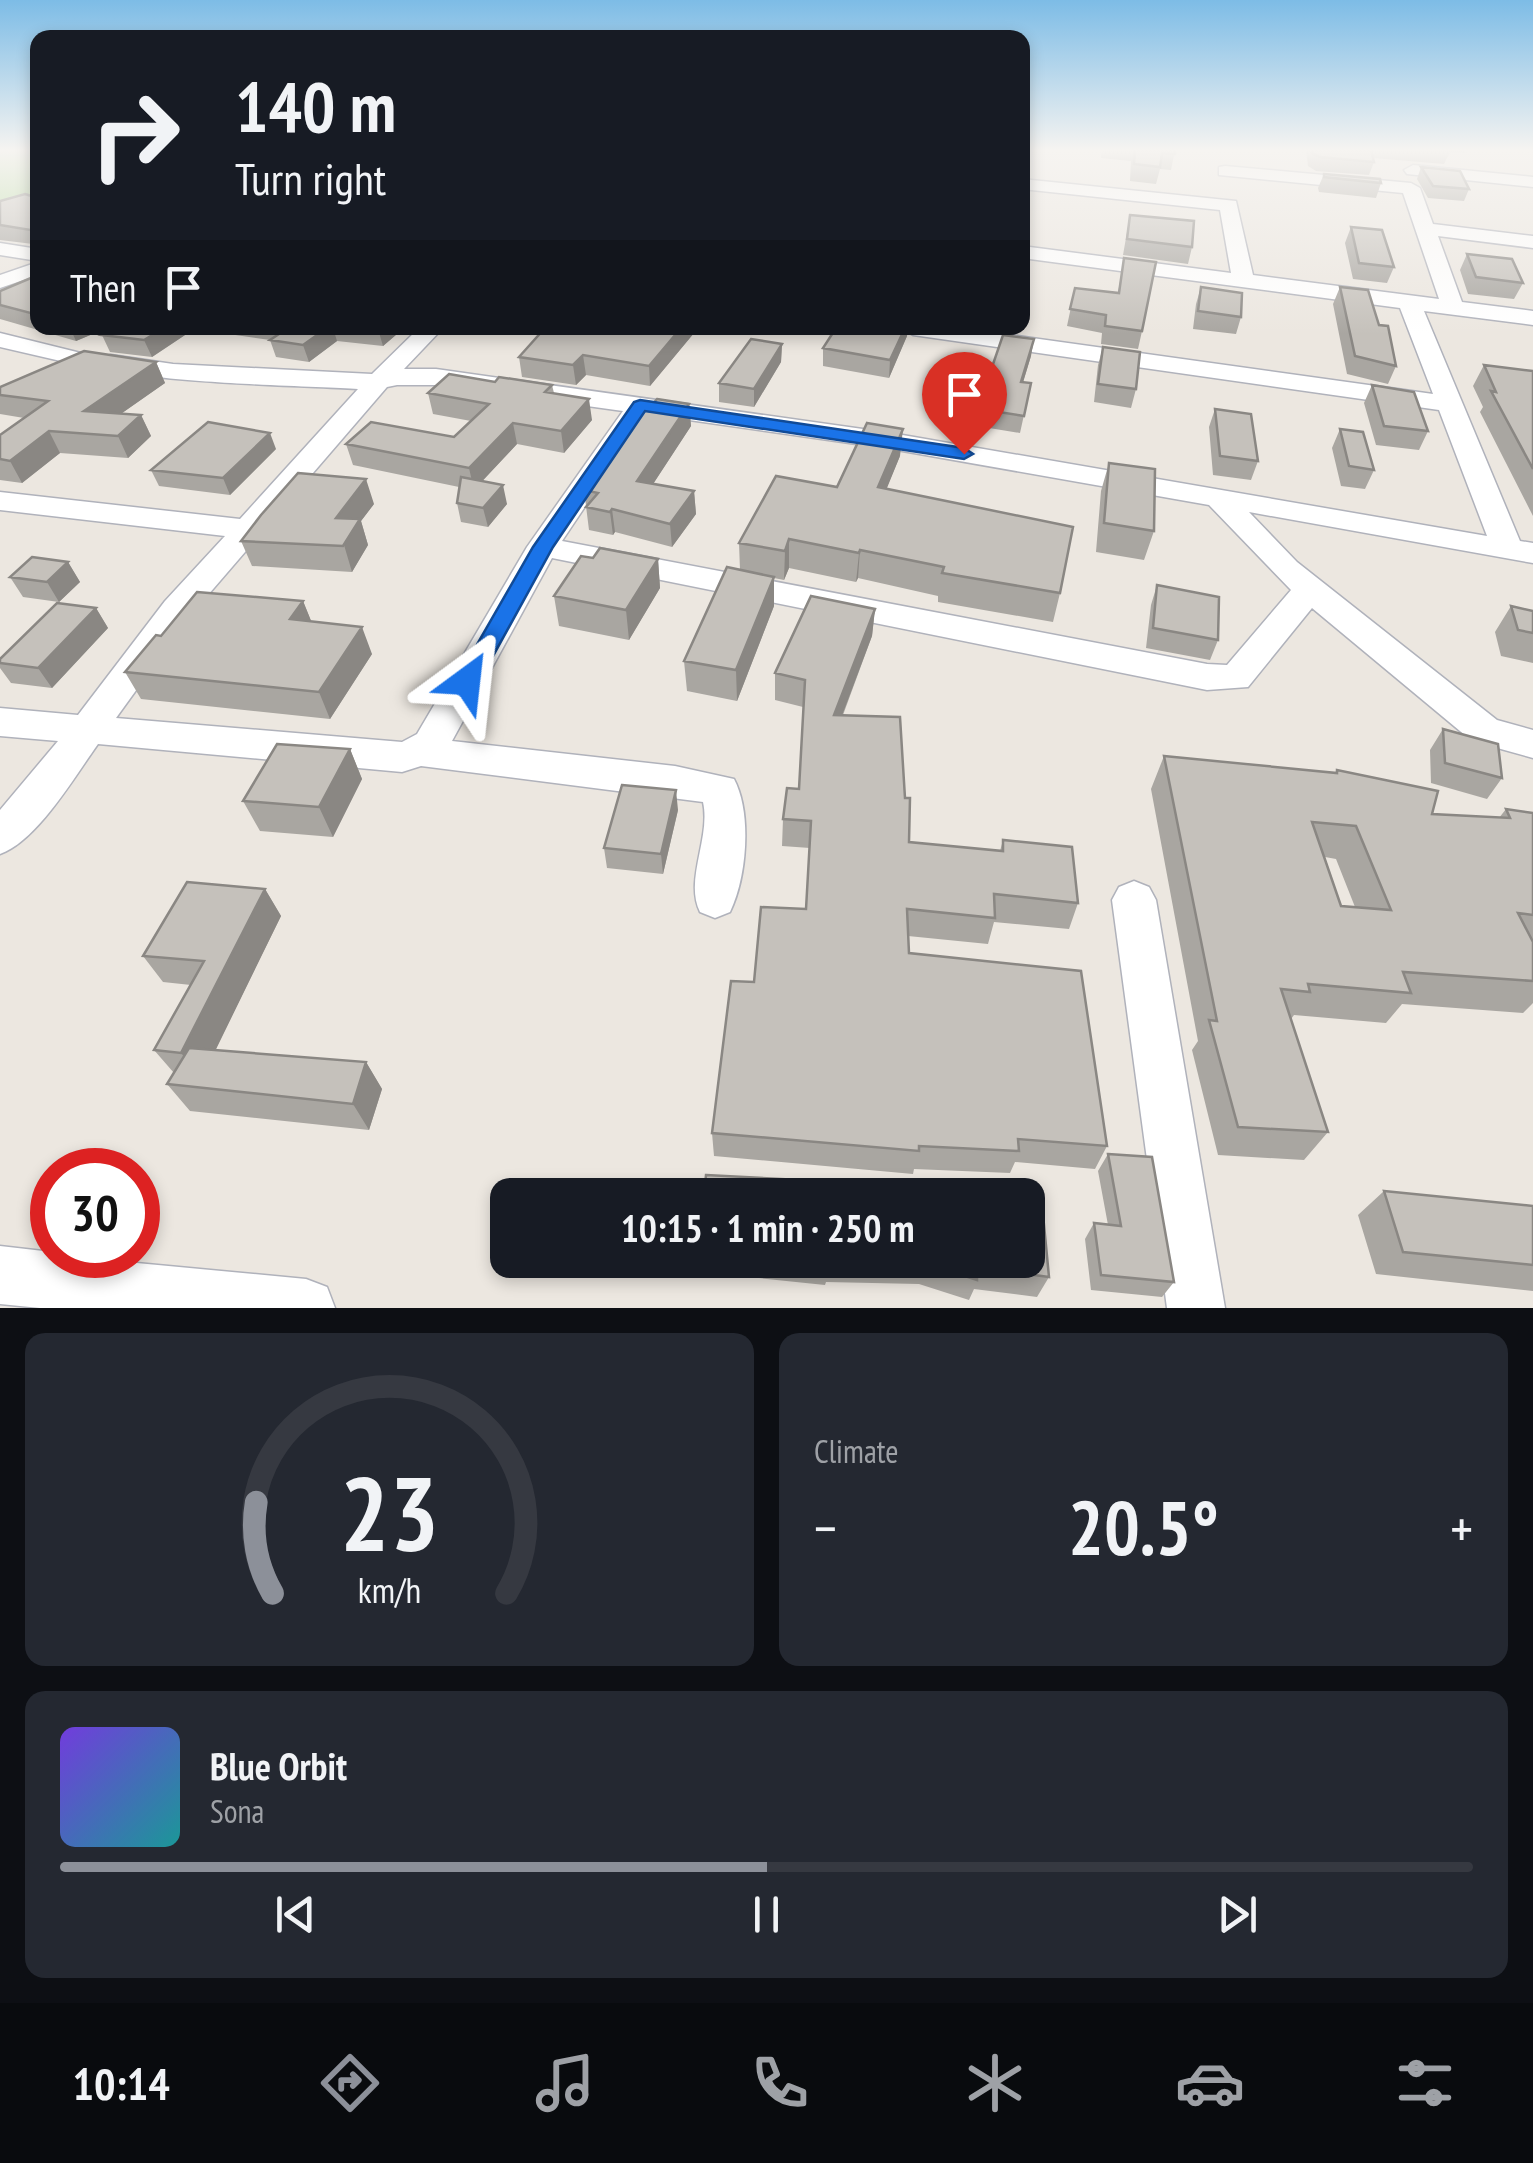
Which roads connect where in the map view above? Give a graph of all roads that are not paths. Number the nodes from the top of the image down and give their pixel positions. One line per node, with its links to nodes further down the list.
1 (1230, 211): 9 (street)
2 (1420, 211): 3 (street)
3 (1428, 230): 4 (street); 12 (street)
4 (1533, 242)
5 (0, 249): 7 (street)
6 (1030, 253): 9 (street)
7 (30, 254)
8 (30, 271): 10 (street)
9 (1243, 279): 11 (street)
10 (0, 282)
11 (1410, 302): 12 (street); 21 (street)
12 (1453, 307): 13 (street)
13 (1533, 318)
14 (425, 335): 19 (street)
15 (962, 335): 21 (street)
16 (112, 338): 18 (street)
17 (0, 340): 18 (street)
18 (83, 357): 19 (street); 20 (street)
19 (378, 382): 22 (street); 25 (street)
20 (0, 399)
21 (1452, 404): 27 (street)
22 (640, 405): 23 (street); 26 (street)
23 (1218, 498): 27 (street); 28 (street)
24 (0, 501): 25 (street)
25 (248, 530): 30 (street)
26 (543, 547): 28 (street); 32 (street)
27 (1520, 551)
28 (1310, 588): 31 (street)
29 (0, 722): 30 (street)
30 (87, 730): 32 (street); 33 (street)
31 (1533, 744)
32 (421, 752): 34 (street)
33 (0, 837)
34 (716, 898)
35 (1134, 900): 38 (street)
36 (0, 1275): 37 (street)
37 (306, 1308)
38 (1196, 1308)

